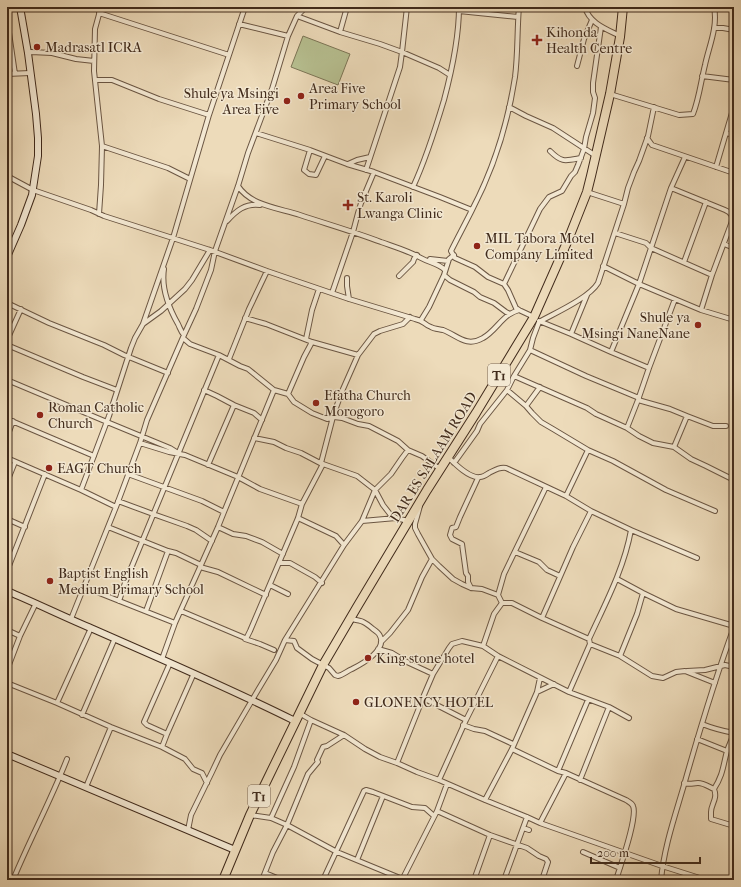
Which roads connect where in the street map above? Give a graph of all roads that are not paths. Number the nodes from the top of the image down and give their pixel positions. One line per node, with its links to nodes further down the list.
1 (20, 7): 25 (street)
2 (101, 7): 12 (street)
3 (245, 7): 17 (street)
4 (306, 7): 13 (street)
5 (347, 7): 21 (street)
6 (407, 7): 24 (street)
7 (519, 7): 14 (street)
8 (585, 7): 16 (street)
9 (623, 7): 23 (highway, DAR ES SALAAM ROAD / T1)
10 (714, 7): 19 (street)
11 (459, 9): 14 (street); 32 (street)
12 (100, 13): 26 (street); 27 (street)
13 (298, 16): 21 (street); 22 (street)
14 (518, 17): 38 (street)
15 (7, 19): 31 (street)
16 (592, 20): 18 (street); 28 (street)
17 (239, 24): 22 (street); 26 (street)
18 (601, 27): 23 (street); 46 (street)
19 (714, 28): 20 (street); 33 (street)
20 (734, 30)
21 (340, 32): 24 (street)
22 (288, 36): 42 (street)
23 (620, 36): 36 (highway, DAR ES SALAAM ROAD / T1)
24 (402, 52): 32 (street); 51 (street)
25 (28, 53): 27 (street); 29 (street)
26 (229, 55): 40 (street)
27 (94, 61): 34 (street)
28 (577, 66)
29 (30, 73): 31 (street); 64 (street)
30 (7, 74): 31 (street)
31 (15, 74)
32 (450, 75): 62 (street)
33 (702, 76): 35 (street); 39 (street)
34 (95, 80): 40 (street); 45 (street)
35 (734, 80)
36 (610, 94): 39 (street); 50 (highway, DAR ES SALAAM ROAD / T1)
37 (734, 106): 41 (street)
38 (509, 107): 46 (street); 69 (street)
39 (654, 107): 44 (street)
40 (209, 115): 60 (street)
41 (726, 132): 43 (street); 55 (street)
42 (256, 133): 47 (street); 61 (street)
43 (734, 135)
44 (647, 138): 52 (street); 67 (street)
45 (102, 146): 60 (street); 70 (street)
46 (584, 149): 50 (street); 53 (street)
47 (310, 150): 49 (street); 49 (street)
48 (550, 151): 53 (street)
49 (325, 156): 54 (street)
50 (596, 156): 65 (highway, DAR ES SALAAM ROAD / T1)
51 (370, 157): 54 (street); 56 (street)
52 (685, 157): 55 (street); 63 (street)
53 (581, 158): 94 (street)
54 (348, 164): 56 (street)
55 (716, 167): 58 (street)
56 (366, 170): 57 (street)
57 (374, 172): 62 (street); 72 (street)
58 (734, 173)
59 (7, 176): 64 (street)
60 (190, 179): 74 (street)
61 (238, 186): 68 (street); 71 (street)
62 (413, 187): 69 (street)
63 (671, 188): 66 (street); 76 (street)
64 (33, 190): 70 (street); 82 (street)
65 (587, 192): 67 (street); 109 (highway, DAR ES SALAAM ROAD / T1)
66 (706, 202): 75 (street); 86 (street)
67 (624, 204): 73 (street)
68 (264, 205): 71 (street); 72 (street)
69 (472, 210): 81 (street)
70 (99, 214): 74 (street)
71 (224, 224): 79 (street)
72 (354, 232): 80 (street); 97 (street)
73 (615, 233): 76 (street); 87 (street)
74 (172, 238): 78 (street); 85 (street)
75 (724, 244): 77 (street); 91 (street)
76 (651, 248): 86 (street); 95 (street)
77 (734, 248)
78 (210, 250): 79 (street); 102 (street)
79 (215, 251): 88 (street); 114 (street)
80 (417, 255): 83 (street); 92 (street)
81 (454, 255): 84 (street); 94 (street)
82 (7, 257)
83 (422, 258): 84 (street); 89 (street)
84 (448, 261): 89 (street)
85 (164, 262): 102 (street); 112 (street)
86 (684, 262): 91 (street)
87 (603, 266): 95 (street); 98 (street)
88 (267, 270): 96 (street); 108 (street)
89 (446, 270): 90 (street)
90 (444, 275): 106 (street); 110 (street)
91 (712, 275): 105 (street)
92 (399, 276)
93 (347, 278): 99 (street)
94 (504, 284): 104 (street)
95 (639, 284): 100 (street); 120 (street)
96 (319, 289): 97 (street); 115 (street)
97 (332, 293): 99 (street)
98 (587, 294): 109 (street); 113 (street)
99 (349, 299): 107 (street)
100 (675, 299): 105 (street); 125 (street)
101 (7, 303): 103 (street)
102 (169, 303): 112 (street); 114 (street)
103 (21, 309): 116 (street); 123 (street)
104 (519, 310): 106 (street); 109 (street)
105 (701, 310): 111 (street)
106 (510, 314): 110 (street)
107 (410, 317): 110 (street); 122 (street)
108 (245, 318): 115 (street); 124 (street)
109 (537, 319): 113 (street); 119 (street); 155 (highway, DAR ES SALAAM ROAD / T1)
110 (422, 320)
111 (734, 320)
112 (144, 324): 123 (street)
113 (571, 334): 120 (street)
114 (183, 337): 121 (street); 126 (street)
115 (306, 339): 117 (street)
116 (7, 340)
117 (312, 342): 122 (street); 134 (street)
118 (7, 344): 130 (street)
119 (530, 350): 127 (street); 135 (street)
120 (611, 352): 125 (street)
121 (219, 355): 124 (street); 131 (street)
122 (358, 355): 139 (street)
123 (128, 357): 126 (street); 130 (street)
124 (229, 360): 132 (street)
125 (649, 368): 135 (street)
126 (168, 372): 147 (street)
127 (514, 376): 129 (street); 133 (street)
128 (7, 380): 143 (street)
129 (540, 387): 137 (street); 145 (street)
130 (117, 390): 143 (street)
131 (204, 390): 136 (street); 153 (street)
132 (274, 390): 134 (street); 141 (street)
133 (507, 390): 137 (street); 158 (street)
134 (288, 394): 139 (street)
135 (639, 399): 138 (street); 145 (street)
136 (234, 405): 141 (street); 160 (street)
137 (526, 406): 152 (street)
138 (688, 416): 144 (street); 150 (street)
139 (334, 417): 151 (street); 159 (street)
140 (7, 419): 142 (street)
141 (262, 420): 148 (street)
142 (13, 422): 146 (street); 154 (street)
143 (106, 422): 147 (street); 154 (street)
144 (726, 426)
145 (628, 428): 150 (street)
146 (7, 437)
147 (142, 437): 149 (street); 153 (street)
148 (254, 438): 159 (street); 164 (street)
149 (140, 443): 153 (street); 163 (street)
150 (674, 447): 166 (street)
151 (408, 450): 161 (street); 171 (street)
152 (588, 450): 172 (street); 178 (street)
153 (178, 453): 160 (street); 168 (street)
154 (94, 456): 170 (street)
155 (448, 457): 158 (street); 161 (highway, DAR ES SALAAM ROAD / T1)
156 (7, 458): 157 (street)
157 (15, 462): 162 (street); 167 (street)
158 (454, 463): 165 (street)
159 (322, 464): 171 (street); 175 (street)
160 (208, 465): 164 (street)
161 (440, 469): 173 (highway, DAR ES SALAAM ROAD / T1)
162 (45, 474): 170 (street); 186 (street)
163 (128, 474): 168 (street); 174 (street)
164 (238, 477): 175 (street); 179 (street)
165 (478, 478): 169 (street); 206 (street)
166 (734, 480)
167 (7, 482)
168 (164, 487): 179 (street); 180 (street)
169 (546, 487): 172 (street); 194 (street)
170 (81, 490): 176 (street)
171 (375, 490): 182 (street); 184 (street)
172 (566, 496): 177 (street)
173 (421, 500): 185 (highway, DAR ES SALAAM ROAD / T1); 197 (street)
174 (118, 501): 176 (street); 180 (street)
175 (302, 504): 181 (street)
176 (116, 507): 187 (street)
177 (591, 511): 189 (street); 201 (street)
178 (715, 511)
179 (224, 512): 188 (street)
180 (153, 514): 190 (street); 191 (street)
181 (298, 518): 192 (street); 195 (street)
182 (396, 518): 184 (street); 185 (street)
183 (7, 519): 186 (street)
184 (362, 521): 192 (street)
185 (408, 521): 219 (highway, DAR ES SALAAM ROAD / T1)
186 (24, 527): 200 (street)
187 (108, 527): 190 (street); 205 (street)
188 (218, 527): 191 (street); 195 (street)
189 (631, 530): 196 (street); 202 (street)
190 (142, 540): 193 (street); 212 (street)
191 (212, 541): 199 (street)
192 (344, 545): 203 (street)
193 (168, 551): 199 (street); 215 (street)
194 (515, 552): 201 (street); 211 (street)
195 (282, 554): 198 (street)
196 (698, 558)
197 (432, 559): 206 (street); 228 (street)
198 (279, 564): 203 (street); 204 (street)
199 (200, 566): 210 (street); 216 (street)
200 (7, 571)
201 (560, 576): 217 (street)
202 (616, 579): 208 (street); 229 (street)
203 (322, 583): 227 (street)
204 (270, 585): 209 (street); 210 (street)
205 (84, 587): 212 (street); 218 (street)
206 (471, 588): 211 (street)
207 (7, 591): 213 (street)
208 (643, 593): 221 (street); 234 (street)
209 (288, 594)
210 (266, 595): 226 (street)
211 (498, 595): 214 (street)
212 (119, 601): 215 (street)
213 (36, 602): 218 (street); 224 (street)
214 (502, 603): 217 (street); 230 (street)
215 (146, 611): 220 (street)
216 (181, 611): 220 (street); 226 (street)
217 (542, 618): 229 (street)
218 (71, 619): 222 (street)
219 (350, 619): 228 (street); 237 (highway, DAR ES SALAAM ROAD / T1)
220 (175, 623): 235 (street)
221 (734, 627): 238 (street)
222 (91, 628): 225 (street); 253 (street)
223 (7, 630): 224 (street)
224 (20, 636): 240 (street)
225 (115, 638): 235 (street); 255 (street)
226 (246, 639): 232 (street)
227 (286, 640): 237 (street); 251 (street)
228 (381, 642): 231 (street)
229 (589, 642): 234 (street); 249 (street)
230 (482, 646): 233 (street); 243 (street)
231 (378, 649): 237 (street); 243 (street)
232 (274, 650)
233 (498, 656): 244 (street); 259 (street)
234 (620, 656): 241 (street)
235 (162, 659): 236 (street)
236 (170, 663): 242 (street); 264 (street)
237 (323, 665): 256 (highway, DAR ES SALAAM ROAD / T1)
238 (720, 667): 239 (street); 241 (street); 246 (street)
239 (734, 667)
240 (8, 668)
241 (685, 671): 246 (street)
242 (194, 673): 251 (street); 264 (street)
243 (433, 674): 250 (street)
244 (540, 678): 247 (street); 248 (street)
245 (7, 683): 253 (street)
246 (715, 683): 260 (street)
247 (554, 684): 248 (street); 249 (street)
248 (537, 692): 267 (street)
249 (569, 692): 252 (street)
250 (423, 698): 259 (street); 273 (street)
251 (252, 700): 256 (street); 279 (street)
252 (588, 700): 254 (street); 274 (street)
253 (57, 703): 255 (street)
254 (609, 707): 257 (street); 278 (street)
255 (82, 715): 262 (street)
256 (297, 717): 258 (street); 287 (highway, DAR ES SALAAM ROAD / T1)
257 (629, 718)
258 (311, 720): 265 (street); 290 (street)
259 (466, 720): 261 (street)
260 (702, 724): 263 (street); 266 (street)
261 (463, 725): 267 (street); 277 (street)
262 (111, 727): 268 (street); 282 (street)
263 (734, 733): 270 (street)
264 (167, 734): 268 (street)
265 (344, 736): 273 (street); 292 (street)
266 (697, 739): 270 (street); 281 (street)
267 (513, 744): 269 (street)
268 (162, 747): 279 (street)
269 (512, 749): 274 (street); 285 (street)
270 (727, 751): 283 (street)
271 (7, 754): 276 (street)
272 (67, 759): 276 (street)
273 (397, 763): 277 (street)
274 (558, 771): 275 (street)
275 (566, 773): 278 (street); 291 (street)
276 (60, 776): 282 (street); 307 (street)
277 (439, 780): 280 (street)
278 (580, 780): 302 (street)
279 (207, 783): 295 (street)
280 (447, 784): 285 (street); 286 (street)
281 (684, 784): 283 (street); 304 (street)
282 (86, 787): 295 (street)
283 (714, 789): 293 (street)
284 (383, 796): 288 (street); 300 (street); 303 (street)
285 (485, 800): 289 (street)
286 (436, 811): 288 (street); 297 (street)
287 (250, 815): 290 (street); 299 (highway, DAR ES SALAAM ROAD / T1)
288 (434, 816): 312 (street)
289 (527, 817): 291 (street); 294 (street)
290 (271, 818): 292 (street)
291 (540, 823): 302 (street)
292 (287, 825): 300 (street); 306 (street)
293 (734, 826)
294 (523, 828): 296 (street); 298 (street)
295 (188, 830): 299 (street)
296 (529, 830)
297 (490, 835): 298 (street); 313 (street)
298 (516, 844): 314 (street); 315 (street)
299 (235, 850): 308 (highway, DAR ES SALAAM ROAD / T1)
300 (337, 852): 303 (street); 311 (street)
301 (582, 852): 305 (street)
302 (624, 853): 304 (street); 305 (street)
303 (358, 860): 312 (street)
304 (662, 866): 317 (street); 318 (street)
305 (620, 868): 316 (street)
306 (265, 873): 309 (street); 310 (street)
307 (13, 880)
308 (223, 880)
309 (262, 880)
310 (282, 880)
311 (323, 880)
312 (403, 880)
313 (474, 880)
314 (504, 880)
315 (542, 880)
316 (616, 880)
317 (661, 880)
318 (706, 880)

